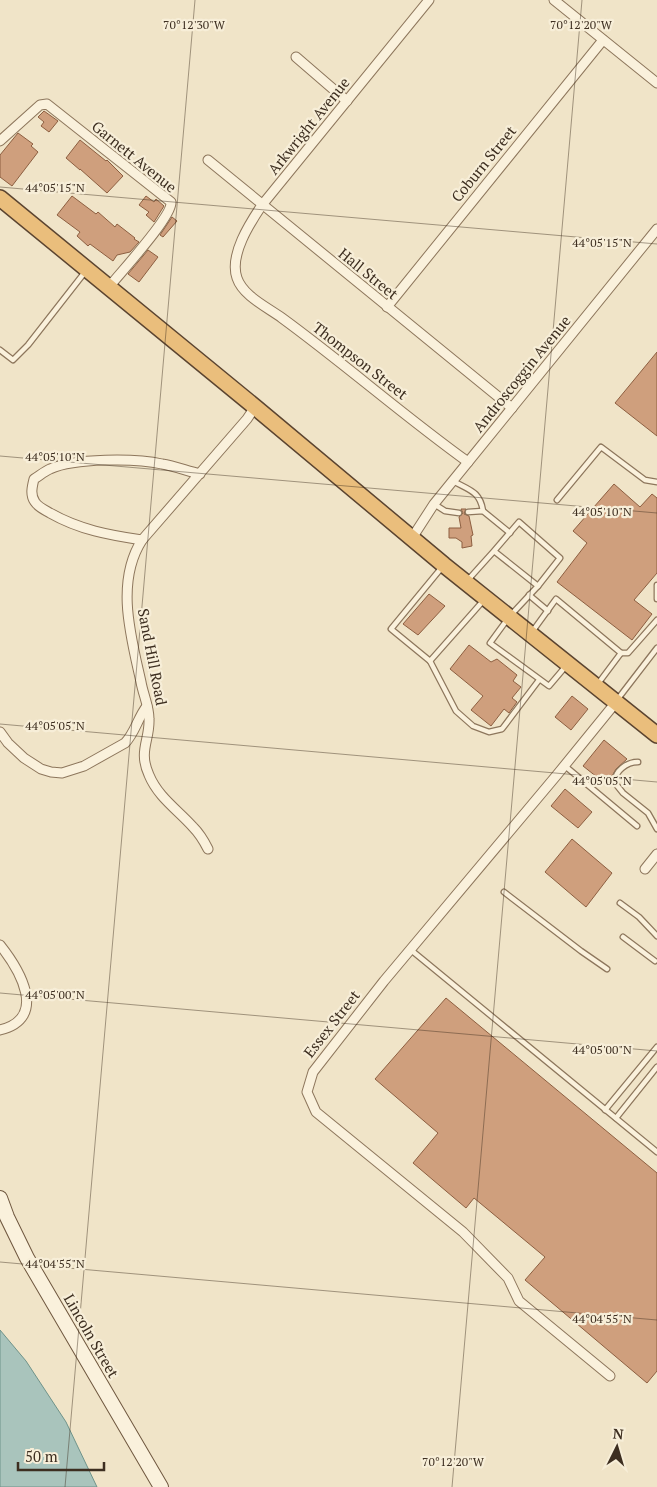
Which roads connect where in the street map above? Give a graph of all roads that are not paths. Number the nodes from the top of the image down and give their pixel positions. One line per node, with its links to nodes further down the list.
1 (429, 0): 6 (street, Arkwright Avenue)
2 (554, 0): 3 (street)
3 (604, 40): 5 (street); 15 (street, Coburn Street)
4 (296, 57): 6 (street)
5 (657, 83)
6 (347, 101): 10 (street, Arkwright Avenue)
7 (0, 141): 14 (street, Garnett Avenue)
8 (208, 160): 10 (street, Hall Street)
9 (4, 204): 12 (highway)
10 (262, 205): 13 (street, Arkwright Avenue); 15 (street, Hall Street)
11 (657, 229): 18 (street, Androscoggin Avenue)
12 (88, 269): 14 (highway); 16 (lane)
13 (238, 281): 19 (street, Thompson Street)
14 (109, 287): 17 (highway)
15 (387, 307): 18 (street, Hall Street)
16 (0, 350)
17 (255, 407): 20 (street, Sand Hill Road); 29 (highway)
18 (512, 408): 19 (street, Androscoggin Avenue)
19 (468, 462): 21 (street, Androscoggin Avenue)
20 (200, 474): 30 (street, Sand Hill Road); 30 (street)
21 (452, 481): 24 (street, Androscoggin Avenue); 25 (lane)
22 (657, 482): 23 (lane)
23 (557, 500)
24 (434, 504): 27 (lane); 29 (street, Androscoggin Avenue)
25 (483, 511): 26 (lane); 28 (lane)
26 (468, 512)
27 (459, 513)
28 (510, 532): 31 (lane); 35 (lane)
29 (412, 538): 32 (highway)
30 (142, 540): 50 (street, Sand Hill Road)
31 (494, 551): 33 (lane); 35 (lane)
32 (444, 565): 33 (highway); 45 (lane)
33 (466, 582): 37 (highway)
34 (657, 585): 38 (lane)
35 (538, 586): 36 (lane)
36 (529, 595): 39 (lane); 40 (lane)
37 (485, 598): 40 (highway); 45 (lane)
38 (657, 600)
39 (548, 611): 42 (lane); 44 (lane)
40 (509, 617): 42 (highway); 47 (lane)
41 (657, 620): 44 (lane)
42 (530, 634): 46 (highway)
43 (657, 648): 49 (lane)
44 (621, 653): 48 (lane)
45 (430, 661): 47 (lane)
46 (568, 664): 47 (lane); 48 (highway)
47 (538, 680)
48 (596, 686): 49 (highway)
49 (617, 701): 52 (highway); 54 (street, Essex Street)
50 (147, 706): 51 (street); 57 (street, Sand Hill Road)
51 (0, 732)
52 (657, 735)
53 (638, 762): 56 (lane)
54 (565, 766): 55 (lane); 65 (street, Essex Street)
55 (637, 826)
56 (657, 829)
57 (208, 849)
58 (657, 854): 59 (street)
59 (646, 870)
60 (504, 892): 67 (lane)
61 (620, 903): 62 (lane)
62 (657, 936)
63 (623, 937): 66 (lane)
64 (0, 945): 68 (street)
65 (410, 950): 71 (lane); 75 (street, Essex Street)
66 (655, 960)
67 (607, 969)
68 (0, 1030)
69 (657, 1047): 71 (lane)
70 (657, 1067): 72 (lane)
71 (606, 1110): 72 (lane)
72 (616, 1118): 73 (lane)
73 (657, 1152)
74 (0, 1198): 76 (main road, Lincoln Street)
75 (610, 1376)
76 (161, 1487)

